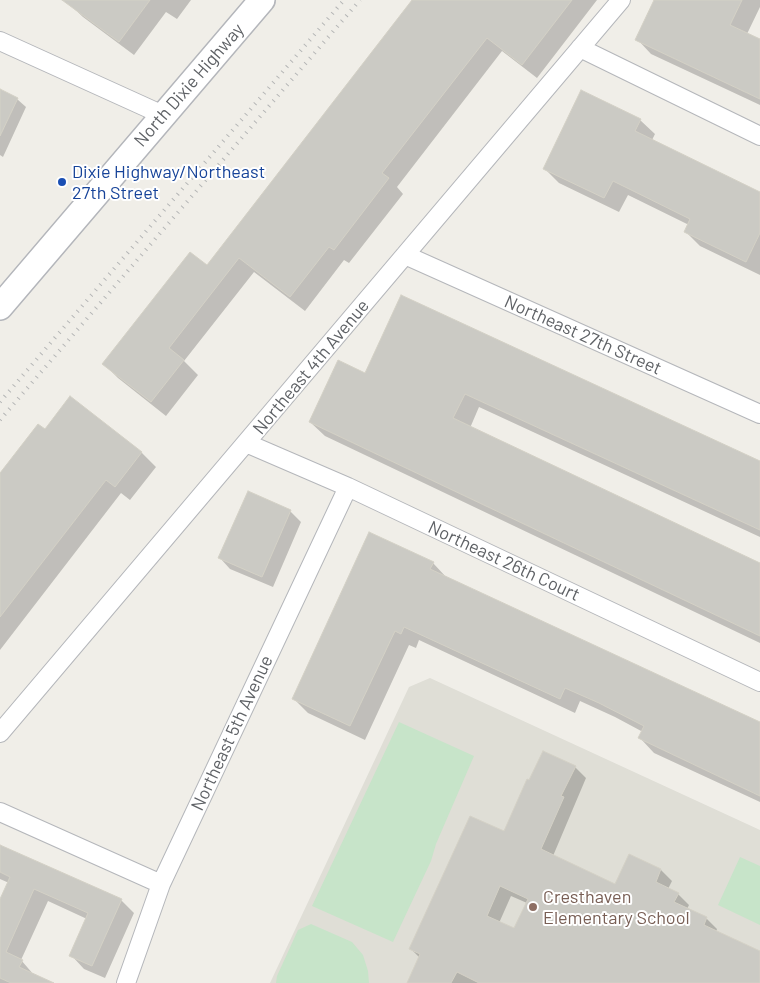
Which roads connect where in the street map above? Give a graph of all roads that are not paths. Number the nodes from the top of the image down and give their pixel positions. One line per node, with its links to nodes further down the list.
1 (262, 0): 5 (main road, North Dixie Highway)
2 (621, 0): 4 (street, Northeast 4th Avenue)
3 (0, 41): 5 (street)
4 (580, 48): 6 (street); 7 (street, Northeast 4th Avenue)
5 (163, 115): 8 (main road, North Dixie Highway)
6 (760, 136)
7 (405, 255): 9 (street, Northeast 27th Street); 10 (street, Northeast 4th Avenue)
8 (0, 307)
9 (760, 414)
10 (246, 443): 11 (street, Northeast 26th Court); 13 (street, Northeast 4th Avenue)
11 (348, 487): 12 (street, Northeast 26th Court); 15 (street, Northeast 5th Avenue)
12 (760, 682)
13 (0, 734)
14 (0, 812): 15 (street)
15 (161, 884): 16 (street, Northeast 5th Avenue)
16 (126, 983)

